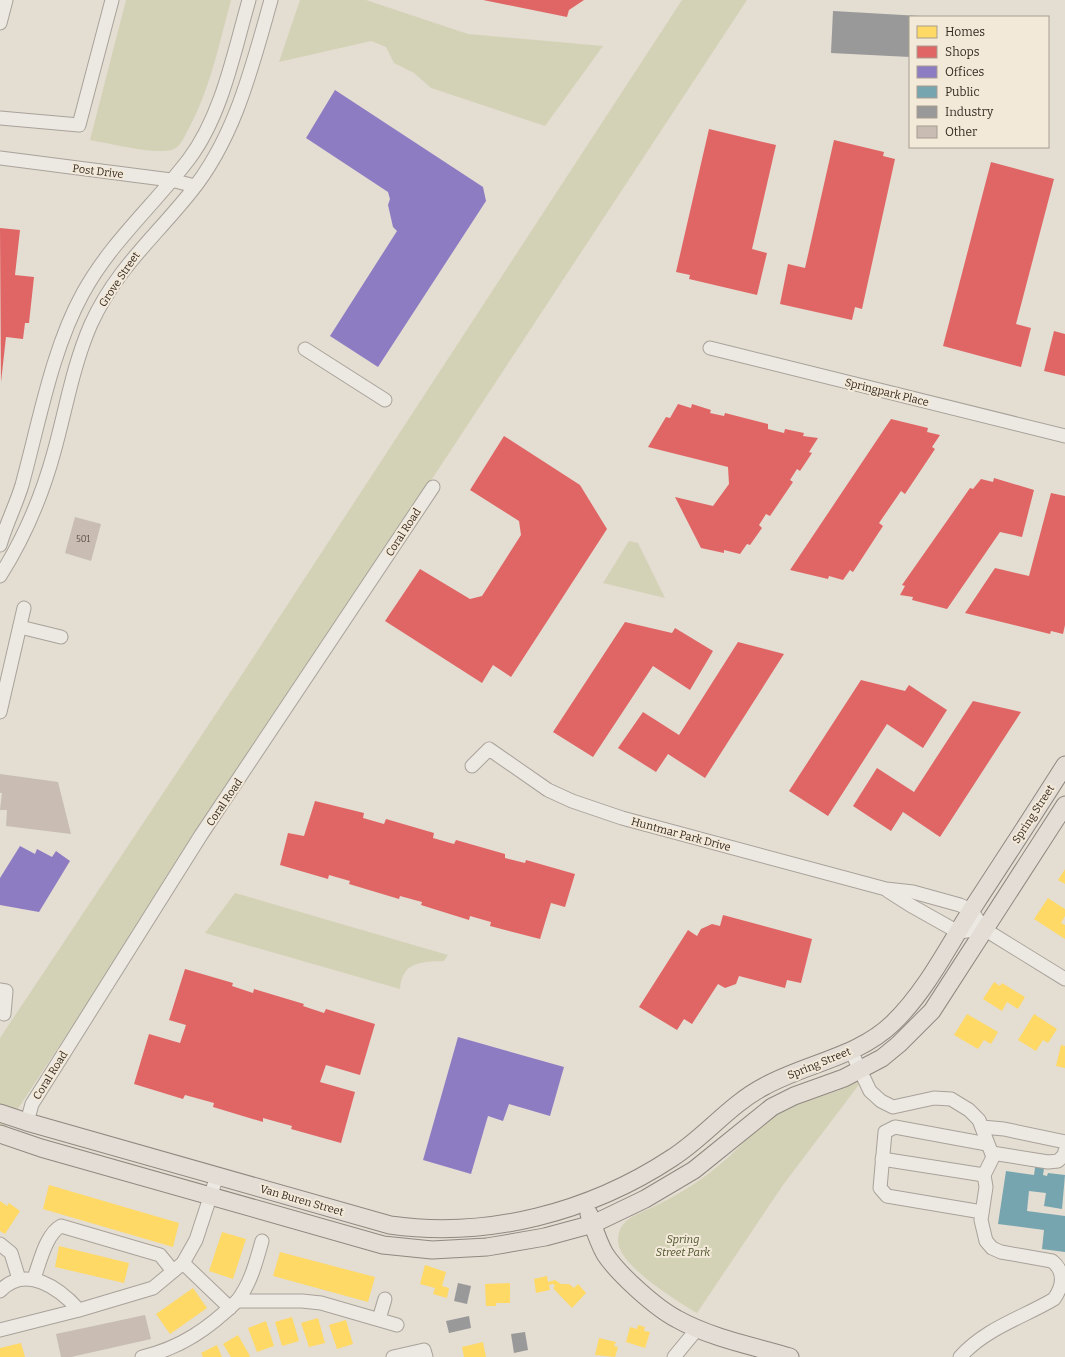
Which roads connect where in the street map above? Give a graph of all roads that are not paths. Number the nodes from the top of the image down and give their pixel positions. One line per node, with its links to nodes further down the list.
1 (6, 0): 5 (street)
2 (112, 0): 6 (street)
3 (249, 0): 8 (street, Grove Street)
4 (271, 0): 9 (street, Grove Street)
5 (0, 23)
6 (0, 118)
7 (0, 158): 8 (street, Post Drive)
8 (172, 180): 9 (street, Post Drive); 15 (street, Grove Street)
9 (195, 186): 16 (street, Grove Street)
10 (710, 348): 13 (street, Springpark Place)
11 (305, 349): 12 (street)
12 (385, 400)
13 (1065, 436)
14 (433, 487): 34 (street, Coral Road)
15 (0, 545)
16 (0, 576)
17 (24, 608): 18 (street)
18 (20, 627): 19 (street); 20 (street)
19 (61, 638)
20 (0, 712)
21 (1065, 765): 25 (main road, Spring Street)
22 (472, 766): 24 (street, Huntmar Park Drive)
23 (1065, 805): 26 (main road, Spring Street)
24 (886, 889): 25 (street, Huntmar Park Drive); 27 (street, Huntmar Park Drive)
25 (971, 910): 26 (street); 27 (main road, Spring Street)
26 (984, 928): 27 (street); 28 (street); 32 (main road, Spring Street)
27 (958, 932): 31 (main road, Spring Street)
28 (1065, 979)
29 (0, 990): 30 (street)
30 (4, 1014)
31 (851, 1051): 32 (street); 44 (main road, Spring Street)
32 (860, 1070): 35 (street); 46 (main road, Spring Street)
33 (0, 1113): 34 (main road, Van Buren Street)
34 (27, 1122): 42 (main road, Van Buren Street)
35 (982, 1127): 37 (street); 38 (street)
36 (0, 1134): 43 (main road, Van Buren Street)
37 (1065, 1142)
38 (989, 1148): 39 (street); 40 (street); 41 (street)
39 (1065, 1151)
40 (882, 1159): 41 (street); 45 (street)
41 (984, 1175): 45 (street)
42 (216, 1176): 43 (street); 44 (main road, Van Buren Street)
43 (211, 1196): 46 (main road, Van Buren Street); 49 (street)
44 (586, 1202): 46 (main road)
45 (982, 1212): 65 (street)
46 (593, 1224): 58 (main road)
47 (262, 1241): 54 (street)
48 (0, 1244): 51 (street)
49 (178, 1267): 50 (street); 54 (street); 55 (street)
50 (34, 1278): 51 (street); 55 (street)
51 (18, 1279): 52 (street)
52 (0, 1291)
53 (385, 1299): 56 (street)
54 (234, 1304): 56 (street); 61 (street)
55 (79, 1310): 59 (street)
56 (379, 1319): 57 (street)
57 (397, 1325)
58 (698, 1328): 63 (street); 64 (main road)
59 (0, 1330)
60 (425, 1353): 62 (street)
61 (142, 1357)
62 (394, 1357)
63 (674, 1357)
64 (790, 1357)
65 (960, 1357)

